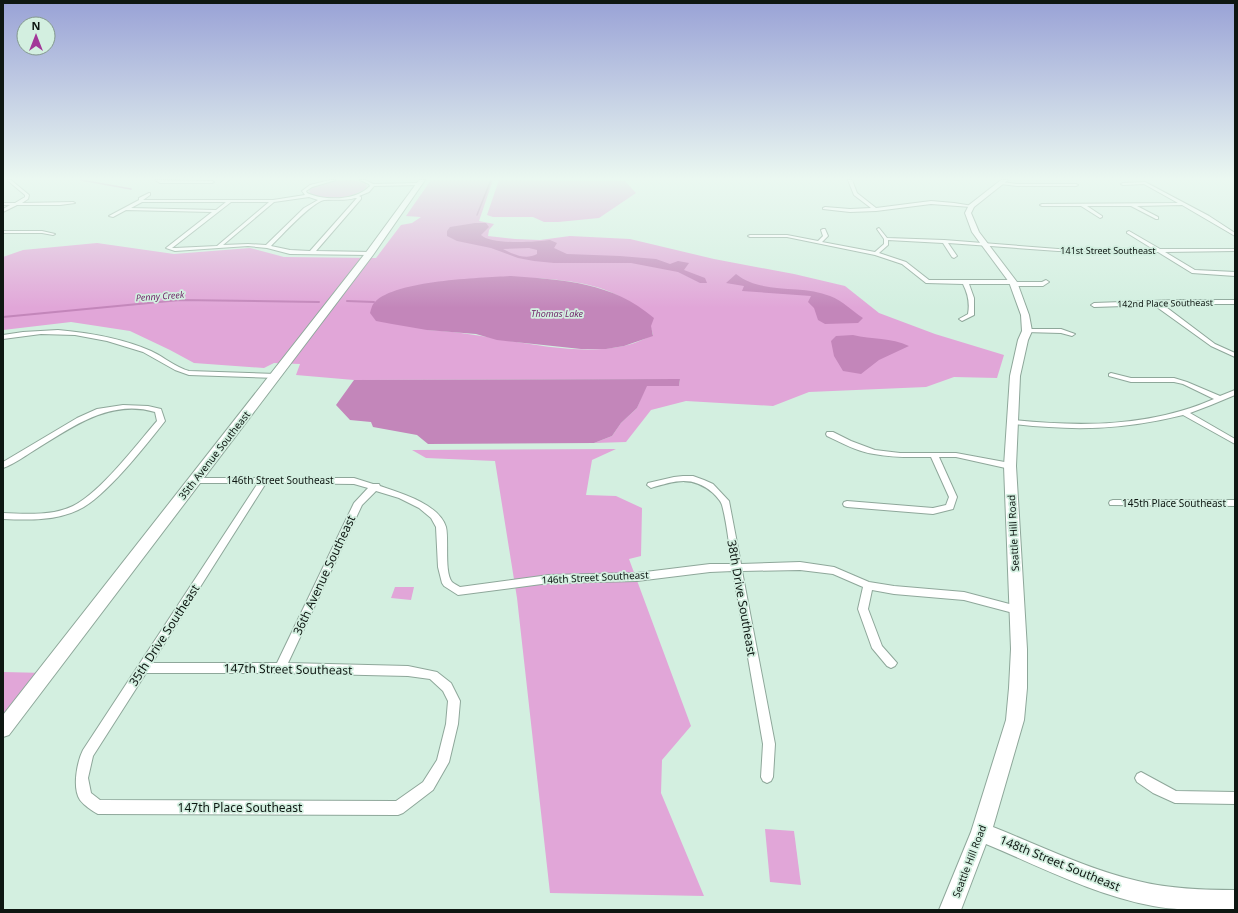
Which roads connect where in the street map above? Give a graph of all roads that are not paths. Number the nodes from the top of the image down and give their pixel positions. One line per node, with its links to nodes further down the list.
1 (201, 223): 19 (street)
2 (247, 223): 19 (street)
3 (292, 223): 20 (street)
4 (338, 223): 24 (street)
5 (392, 223): 25 (main road, 35th Avenue Southeast)
6 (971, 223): 18 (main road, Seattle Hill Road)
7 (1216, 223): 13 (street)
8 (879, 229): 15 (street)
9 (823, 230): 17 (street)
10 (3, 232): 12 (street)
11 (1129, 232): 21 (street)
12 (52, 234)
13 (1235, 235)
14 (750, 236): 17 (street)
15 (886, 239): 16 (street, 141st Street Southeast); 26 (street)
16 (944, 241): 18 (street, 141st Street Southeast); 28 (street)
17 (819, 242): 26 (street)
18 (986, 245): 21 (street, 141st Street Southeast); 32 (main road, Seattle Hill Road)
19 (219, 246): 20 (street)
20 (267, 246): 24 (street)
21 (1158, 250): 22 (street, 141st Street Southeast); 29 (street)
22 (1227, 250): 23 (street, 141st Street Southeast); 27 (street)
23 (1235, 250)
24 (311, 253): 25 (street)
25 (370, 253): 42 (main road, 35th Avenue Southeast)
26 (876, 254): 30 (street)
27 (1235, 255)
28 (954, 256)
29 (1235, 274)
30 (965, 282): 32 (street); 36 (street)
31 (1046, 282): 32 (street)
32 (1013, 283): 37 (main road, Seattle Hill Road)
33 (1235, 302): 34 (street, 142nd Place Southeast)
34 (1156, 303): 35 (street, 142nd Place Southeast); 40 (street)
35 (1094, 305)
36 (962, 319)
37 (1027, 331): 38 (street); 46 (main road, Seattle Hill Road)
38 (1072, 334)
39 (3, 337): 42 (street)
40 (1235, 355)
41 (1111, 375): 44 (street)
42 (276, 376): 52 (main road, 35th Avenue Southeast)
43 (1235, 392): 44 (street)
44 (1220, 400): 45 (street)
45 (1185, 413): 46 (street); 48 (street)
46 (1013, 422): 51 (main road, Seattle Hill Road)
47 (830, 434): 49 (street)
48 (1235, 442)
49 (934, 455): 51 (street); 58 (street)
50 (3, 466): 59 (street)
51 (1010, 466): 62 (main road, Seattle Hill Road)
52 (195, 480): 53 (street, 146th Street Southeast); 66 (main road, 35th Avenue Southeast)
53 (264, 480): 55 (street, 146th Street Southeast); 64 (street, 35th Drive Southeast)
54 (651, 485): 60 (street, 38th Drive Southeast)
55 (376, 486): 60 (street, 146th Street Southeast); 65 (street, 36th Avenue Southeast)
56 (1113, 503): 57 (street, 145th Place Southeast)
57 (1235, 503)
58 (847, 504)
59 (3, 516)
60 (736, 567): 61 (street, 146th Street Southeast); 67 (street, 38th Drive Southeast)
61 (868, 585): 62 (street, 146th Street Southeast); 63 (street)
62 (1017, 610): 72 (main road, Seattle Hill Road)
63 (891, 663)
64 (143, 668): 65 (street, 147th Street Southeast); 69 (street, 35th Drive Southeast)
65 (280, 668): 71 (street, 147th Street Southeast)
66 (3, 729)
67 (767, 777)
68 (1141, 778): 70 (street)
69 (85, 796): 71 (street, 147th Place Southeast)
70 (1235, 798)
71 (398, 808)
72 (981, 832): 73 (main road, 148th Street Southeast); 74 (main road, Seattle Hill Road)
73 (1235, 901)
74 (950, 910)

